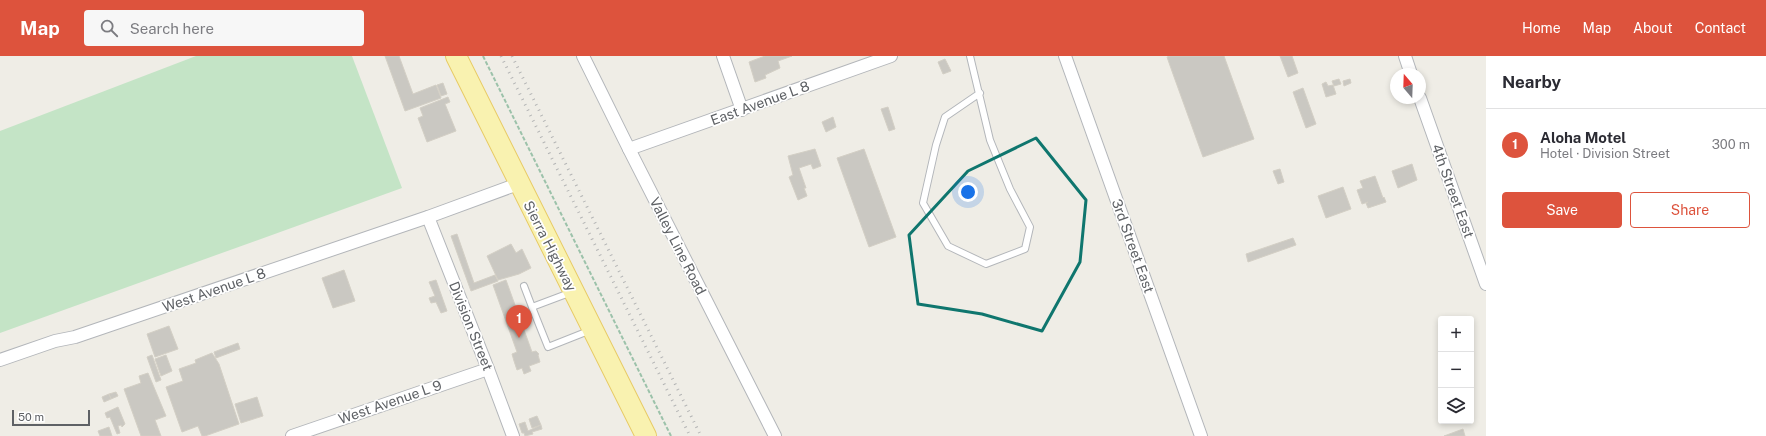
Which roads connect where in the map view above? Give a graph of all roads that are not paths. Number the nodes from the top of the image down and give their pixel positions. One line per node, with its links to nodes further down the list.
1 (456, 56): 13 (main road, Sierra Highway)
2 (583, 56): 12 (street, Valley Line Road)
3 (723, 56): 11 (street)
4 (891, 56): 11 (street, East Avenue L 8)
5 (970, 56): 9 (lane)
6 (1065, 56): 26 (street, 3rd Street East)
7 (1405, 56): 8 (street)
8 (1410, 68)
9 (980, 93): 9 (lane)
10 (1422, 104): 15 (street, 4th Street East)
11 (742, 110): 12 (street, East Avenue L 8)
12 (629, 149): 25 (street, Valley Line Road)
13 (518, 184): 14 (street); 17 (main road, Sierra Highway)
14 (428, 217): 20 (street, West Avenue L 8); 21 (street, Division Street)
15 (1486, 284)
16 (524, 286): 18 (lane)
17 (573, 292): 18 (lane); 19 (main road, Sierra Highway)
18 (532, 307): 19 (lane)
19 (592, 330): 24 (main road, Sierra Highway)
20 (0, 360)
21 (488, 369): 22 (street, West Avenue L 9); 23 (street, Division Street)
22 (292, 436)
23 (513, 436)
24 (646, 436)
25 (775, 436)
26 (1201, 436)

